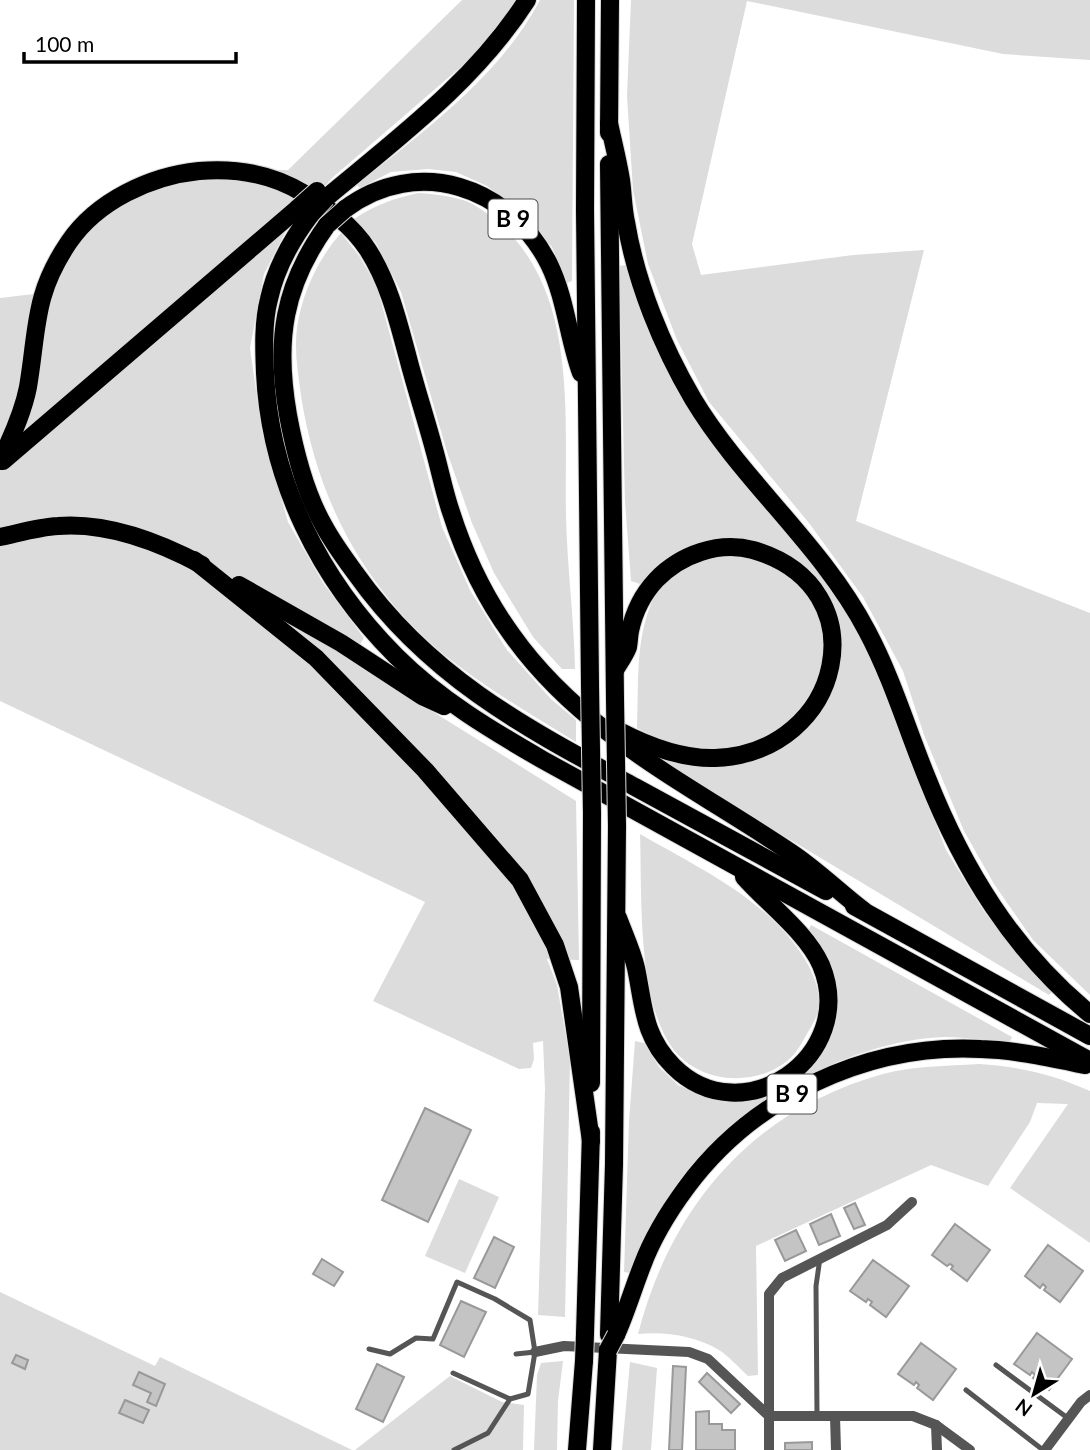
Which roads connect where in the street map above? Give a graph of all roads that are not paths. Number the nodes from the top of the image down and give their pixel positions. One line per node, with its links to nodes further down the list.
1 (527, 0): 5 (highway, bridge)
2 (586, 0): 6 (highway)
3 (610, 0): 4 (highway)
4 (609, 124): 10 (highway); 16 (highway)
5 (305, 211): 7 (highway); 12 (highway)
6 (586, 386): 14 (highway, B 9, bridge); 19 (highway, B 9, bridge)
7 (0, 462): 11 (highway)
8 (0, 537): 9 (highway)
9 (194, 560): 12 (highway); 19 (highway)
10 (615, 670): 11 (highway); 15 (highway, bridge)
11 (585, 715): 14 (highway)
12 (488, 728): 13 (highway)
13 (734, 867): 15 (highway); 18 (highway)
14 (864, 911): 17 (highway, B 9)
15 (618, 918): 22 (highway)
16 (1090, 1014)
17 (1090, 1035)
18 (1090, 1063): 22 (highway, B 9)
19 (590, 1142): 38 (highway, B 9, bridge)
20 (912, 1202): 21 (street)
21 (820, 1258): 32 (street); 33 (lane)
22 (610, 1345): 39 (highway, B 9)
23 (369, 1349): 24 (lane)
24 (536, 1352): 25 (lane); 31 (lane); 32 (street)
25 (516, 1354)
26 (996, 1365): 35 (lane)
27 (453, 1373): 31 (lane)
28 (1090, 1383): 30 (street)
29 (966, 1390): 44 (lane)
30 (1086, 1398): 35 (street)
31 (510, 1399): 37 (lane)
32 (769, 1416): 33 (street); 40 (street)
33 (817, 1416): 34 (street)
34 (835, 1416): 36 (street); 41 (street)
35 (1069, 1419): 44 (street)
36 (936, 1425): 42 (street); 43 (street)
37 (454, 1450)
38 (577, 1450)
39 (602, 1450)
40 (769, 1450)
41 (836, 1450)
42 (937, 1450)
43 (970, 1450)
44 (1044, 1450)

